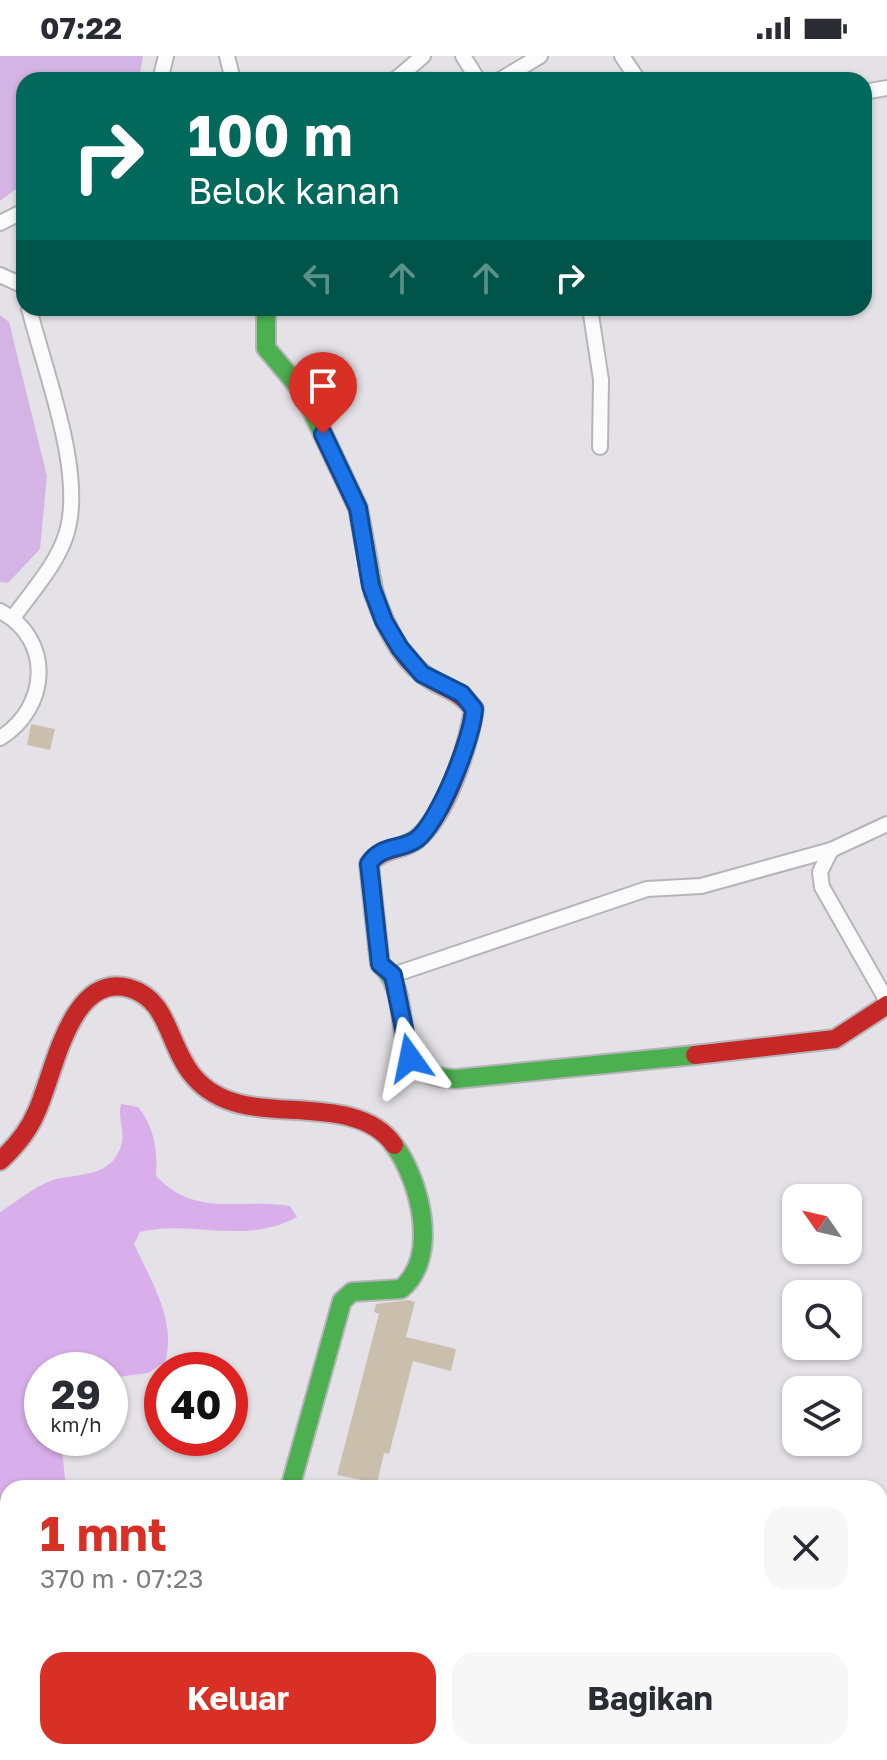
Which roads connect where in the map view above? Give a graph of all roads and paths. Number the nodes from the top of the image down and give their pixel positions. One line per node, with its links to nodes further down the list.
1 (423, 56): 3 (street)
2 (540, 56): 4 (street)
3 (404, 72)
4 (513, 72)
5 (31, 316): 9 (street)
6 (266, 316): 13 (street)
7 (591, 316): 8 (street)
8 (600, 447)
9 (6, 614): 10 (street)
10 (0, 738)
11 (887, 824): 12 (street)
12 (831, 850): 13 (street); 14 (street)
13 (393, 975): 14 (street)
14 (887, 1003)
15 (0, 1161): 16 (street)
16 (292, 1480)

